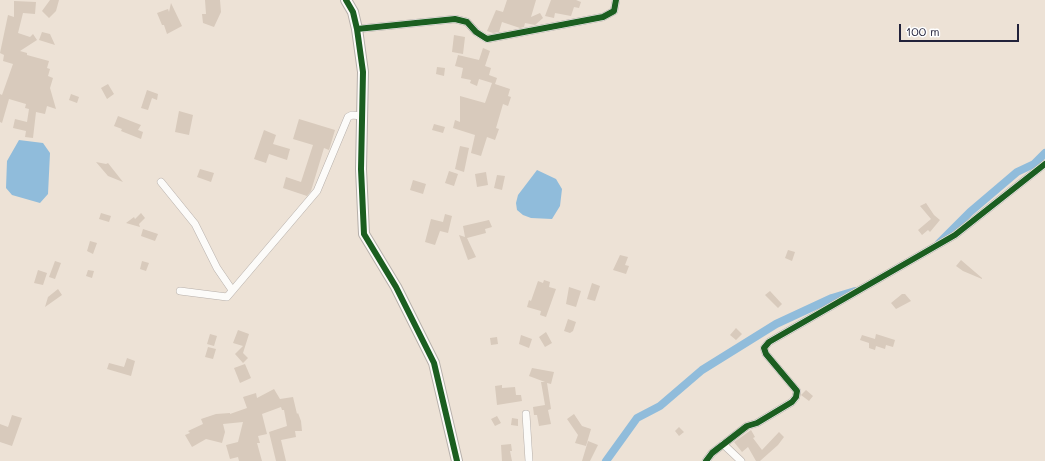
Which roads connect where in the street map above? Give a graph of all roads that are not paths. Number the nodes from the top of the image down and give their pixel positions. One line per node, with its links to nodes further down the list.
1 (346, 0): 3 (street)
2 (616, 0): 3 (street)
3 (357, 29): 4 (street)
4 (362, 116): 7 (street); 11 (street)
5 (1045, 164): 10 (street)
6 (161, 182): 7 (street)
7 (232, 290): 8 (street)
8 (180, 291)
9 (526, 414): 12 (street)
10 (723, 444): 13 (street); 14 (street)
11 (457, 461)
12 (530, 461)
13 (706, 461)
14 (741, 461)

